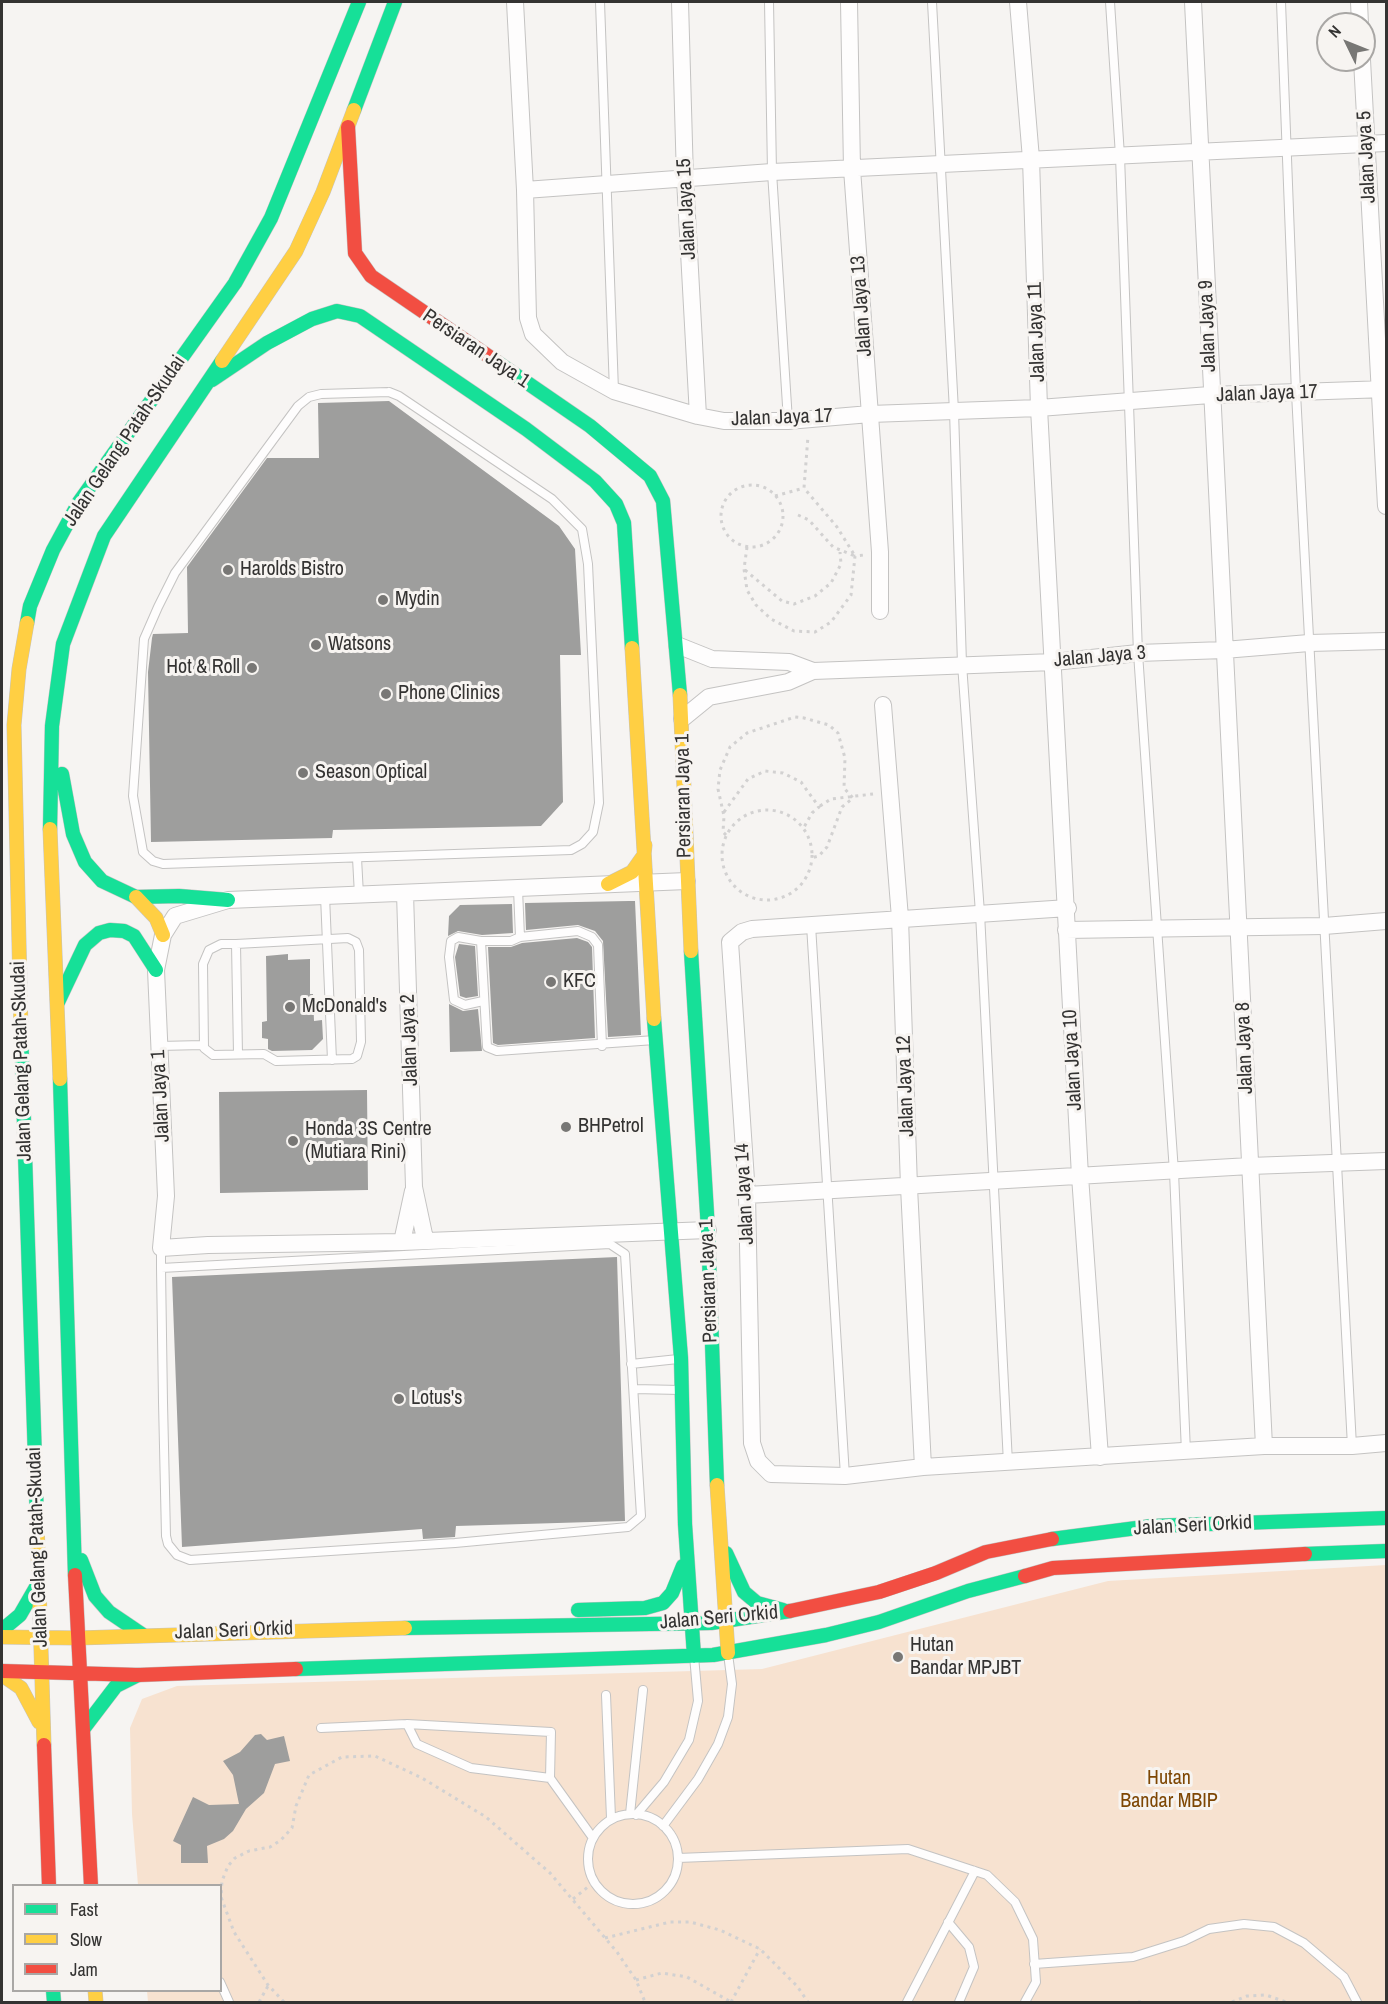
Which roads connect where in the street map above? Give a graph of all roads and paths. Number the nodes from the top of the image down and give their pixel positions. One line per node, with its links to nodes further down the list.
1 (345, 2): 14 (main road)
2 (359, 2): 14 (main road, Jalan Gelang Patah-Skudai)
3 (395, 2): 16 (main road, Jalan Gelang Patah-Skudai)
4 (515, 2): 28 (street, Jalan Jaya 17)
5 (600, 2): 27 (lane)
6 (680, 2): 26 (street, Jalan Jaya 15)
7 (769, 2): 25 (lane)
8 (849, 2): 24 (street, Jalan Jaya 13)
9 (932, 2): 23 (lane)
10 (1018, 2): 22 (street, Jalan Jaya 11)
11 (1110, 2): 21 (lane)
12 (1193, 2): 20 (street, Jalan Jaya 9)
13 (1281, 2): 19 (lane)
14 (332, 70): 80 (main road, Jalan Gelang Patah-Skudai)
15 (1363, 72): 18 (street, Jalan Jaya 5)
16 (348, 123): 29 (main road, Jalan Gelang Patah-Skudai); 34 (main road, Persiaran Jaya 1)
17 (1386, 143): 18 (street)
18 (1366, 144): 19 (street); 30 (street, Jalan Jaya 5)
19 (1284, 148): 20 (street); 32 (lane)
20 (1202, 150): 21 (street); 33 (street, Jalan Jaya 9)
21 (1120, 156): 22 (street); 35 (lane)
22 (1031, 159): 23 (street); 37 (street, Jalan Jaya 11)
23 (941, 164): 24 (street); 38 (lane)
24 (852, 169): 25 (street); 39 (street, Jalan Jaya 13)
25 (772, 172): 26 (street); 42 (lane)
26 (685, 179): 27 (street); 40 (street, Jalan Jaya 15)
27 (605, 185): 28 (street); 31 (lane)
28 (525, 190): 31 (street, Jalan Jaya 17)
29 (212, 380): 63 (main road, Jalan Gelang Patah-Skudai); 69 (main road, Persiaran Jaya 1)
30 (1383, 389): 32 (street, Jalan Jaya 17); 45 (street, Jalan Jaya 5)
31 (614, 391): 40 (street, Jalan Jaya 17)
32 (1296, 393): 33 (street, Jalan Jaya 17); 54 (lane)
33 (1210, 395): 35 (street, Jalan Jaya 17); 56 (street, Jalan Jaya 9)
34 (554, 400): 36 (main road); 55 (main road, Persiaran Jaya 1)
35 (1129, 400): 37 (street, Jalan Jaya 17); 57 (lane)
36 (535, 401)
37 (1039, 408): 38 (street, Jalan Jaya 17); 58 (street, Jalan Jaya 11)
38 (954, 411): 39 (street, Jalan Jaya 17); 59 (lane)
39 (870, 414): 41 (street, Jalan Jaya 17); 49 (street, Jalan Jaya 13)
40 (698, 416): 42 (street, Jalan Jaya 17)
41 (809, 419): 42 (street, Jalan Jaya 17); 43 (path)
42 (788, 422)
43 (804, 488): 44 (path); 50 (path)
44 (776, 496): 47 (path); 47 (path)
45 (1386, 506)
46 (798, 515): 48 (path)
47 (747, 546): 51 (path)
48 (840, 552): 50 (path); 51 (path)
49 (880, 552): 50 (path); 52 (street, Jalan Jaya 13)
50 (855, 556): 51 (path)
51 (744, 569)
52 (880, 611)
53 (1386, 641): 54 (street, Jalan Jaya 3)
54 (1309, 643): 56 (street, Jalan Jaya 3); 88 (lane)
55 (677, 645): 60 (street); 62 (main road, Persiaran Jaya 1)
56 (1224, 650): 57 (street, Jalan Jaya 3); 89 (street, Jalan Jaya 8)
57 (1138, 653): 58 (street, Jalan Jaya 3); 91 (lane)
58 (1054, 662): 59 (street, Jalan Jaya 3); 83 (street, Jalan Jaya 10)
59 (962, 664): 60 (street, Jalan Jaya 3); 84 (lane)
60 (813, 671): 62 (street)
61 (883, 705): 85 (street, Jalan Jaya 12)
62 (682, 719): 72 (main road, Persiaran Jaya 1)
63 (52, 726): 79 (main road); 99 (main road, Jalan Gelang Patah-Skudai)
64 (853, 798): 65 (path); 66 (path); 71 (path)
65 (819, 807): 66 (path); 67 (path)
66 (723, 812): 68 (path)
67 (803, 829): 68 (path); 71 (path)
68 (726, 835): 71 (path)
69 (646, 838): 73 (main road, Persiaran Jaya 1); 74 (main road)
70 (357, 858): 70 (lane); 77 (lane)
71 (811, 858)
72 (687, 881): 73 (street, Jalan Jaya 1); 116 (main road, Persiaran Jaya 1)
73 (648, 882): 74 (street, Jalan Jaya 1); 100 (main road, Persiaran Jaya 1)
74 (608, 884): 75 (street, Jalan Jaya 1)
75 (518, 889): 76 (street, Jalan Jaya 1); 93 (lane)
76 (405, 893): 77 (street, Jalan Jaya 1); 113 (street, Jalan Jaya 2)
77 (359, 895): 78 (street, Jalan Jaya 1)
78 (325, 896): 82 (street, Jalan Jaya 1); 94 (lane)
79 (136, 897): 82 (main road); 92 (main road)
80 (17, 899): 81 (main road); 139 (main road, Jalan Gelang Patah-Skudai)
81 (2, 900)
82 (228, 900): 92 (street, Jalan Jaya 1)
83 (1068, 908): 84 (street); 90 (street, Jalan Jaya 10)
84 (980, 913): 85 (street); 111 (lane)
85 (900, 918): 87 (street); 112 (street, Jalan Jaya 12)
86 (1386, 921): 88 (street)
87 (811, 925): 114 (lane); 115 (street, Jalan Jaya 14)
88 (1324, 926): 89 (street); 107 (lane)
89 (1240, 928): 91 (street); 108 (street, Jalan Jaya 8)
90 (1066, 930): 91 (street); 110 (street, Jalan Jaya 10)
91 (1156, 930): 109 (lane)
92 (163, 936): 97 (street, Jalan Jaya 1)
93 (520, 937): 95 (lane); 103 (lane)
94 (328, 939): 96 (lane); 105 (lane); 105 (lane)
95 (481, 941): 98 (lane); 98 (lane)
96 (236, 944): 101 (lane); 104 (lane)
97 (156, 970): 99 (main road); 102 (street, Jalan Jaya 1)
98 (483, 1002): 103 (lane)
99 (57, 1005): 136 (main road, Jalan Gelang Patah-Skudai)
100 (656, 1040): 103 (lane); 117 (main road, Persiaran Jaya 1)
101 (203, 1045): 102 (lane); 104 (lane)
102 (159, 1046): 119 (street, Jalan Jaya 1)
103 (603, 1046)
104 (238, 1054): 105 (lane)
105 (332, 1060)
106 (1386, 1161): 107 (street)
107 (1338, 1162): 108 (street); 128 (lane)
108 (1250, 1166): 109 (street); 127 (street, Jalan Jaya 8)
109 (1174, 1172): 110 (street); 129 (lane)
110 (1080, 1176): 111 (street); 130 (street, Jalan Jaya 10)
111 (996, 1180): 112 (street); 131 (lane)
112 (909, 1186): 114 (street); 132 (street, Jalan Jaya 12)
113 (414, 1187): 118 (street, Jalan Jaya 2); 120 (street, Jalan Jaya 2)
114 (829, 1191): 115 (street); 133 (lane)
115 (747, 1195): 133 (street, Jalan Jaya 14)
116 (708, 1230): 117 (street); 137 (main road, Persiaran Jaya 1)
117 (670, 1232): 118 (street); 122 (main road, Persiaran Jaya 1)
118 (426, 1246): 120 (street); 123 (lane)
119 (161, 1248): 120 (street); 121 (lane)
120 (403, 1248): 121 (lane)
121 (161, 1268): 124 (lane)
122 (681, 1358): 123 (lane); 125 (main road, Persiaran Jaya 1)
123 (631, 1364): 124 (lane)
124 (634, 1389): 125 (lane)
125 (683, 1390): 135 (main road, Persiaran Jaya 1)
126 (1386, 1443): 128 (street)
127 (1264, 1446): 128 (street); 129 (street)
128 (1352, 1446)
129 (1186, 1452): 130 (street)
130 (1100, 1457): 131 (street)
131 (1008, 1464): 132 (street)
132 (923, 1467): 133 (street)
133 (845, 1476)
134 (1386, 1518): 140 (main road, Jalan Seri Orkid)
135 (686, 1524): 142 (main road, Persiaran Jaya 1); 143 (main road)
136 (73, 1530): 145 (main road); 148 (main road, Jalan Gelang Patah-Skudai)
137 (718, 1530): 140 (main road); 141 (main road, Persiaran Jaya 1)
138 (1386, 1551): 149 (main road, Jalan Seri Orkid)
139 (40, 1579): 144 (main road); 147 (main road, Jalan Gelang Patah-Skudai)
140 (787, 1612): 141 (main road, Jalan Seri Orkid)
141 (724, 1621): 142 (main road, Jalan Seri Orkid); 149 (main road, Persiaran Jaya 1)
142 (690, 1623): 143 (main road, Jalan Seri Orkid); 150 (main road, Persiaran Jaya 1)
143 (428, 1628): 145 (main road, Jalan Seri Orkid)
144 (2, 1630)
145 (143, 1635): 148 (main road, Jalan Seri Orkid)
146 (2, 1637): 147 (main road, Jalan Seri Orkid)
147 (41, 1637): 148 (main road, Jalan Seri Orkid); 151 (main road, Jalan Gelang Patah-Skudai)
148 (78, 1638): 153 (main road, Jalan Gelang Patah-Skudai)
149 (728, 1653): 150 (main road, Jalan Seri Orkid); 164 (lane)
150 (694, 1656): 154 (main road, Jalan Seri Orkid); 162 (lane)
151 (42, 1672): 152 (main road, Jalan Seri Orkid); 153 (main road, Jalan Seri Orkid); 158 (main road, Jalan Gelang Patah-Skudai)
152 (2, 1673): 158 (main road)
153 (79, 1673): 154 (main road, Jalan Seri Orkid); 159 (main road, Jalan Gelang Patah-Skudai)
154 (138, 1675): 159 (main road)
155 (643, 1690): 162 (lane)
156 (606, 1695): 163 (lane)
157 (407, 1724): 160 (lane); 161 (lane); 161 (lane)
158 (42, 1728): 169 (main road, Jalan Gelang Patah-Skudai)
159 (84, 1728): 170 (main road, Jalan Gelang Patah-Skudai)
160 (321, 1728)
161 (550, 1778): 165 (lane)
162 (633, 1814): 163 (lane); 164 (lane)
163 (611, 1818): 165 (lane)
164 (663, 1826): 166 (lane)
165 (593, 1838): 168 (lane)
166 (678, 1858): 167 (lane); 168 (lane)
167 (975, 1871): 174 (lane); 177 (lane)
168 (594, 1882): 172 (path)
169 (49, 1884)
170 (91, 1884)
171 (222, 1884): 172 (path)
172 (573, 1899): 175 (path)
173 (222, 1902): 179 (path)
174 (948, 1922): 187 (lane); 188 (lane)
175 (605, 1938): 176 (path); 178 (path)
176 (760, 1949): 185 (path); 186 (path)
177 (1034, 1964): 189 (lane); 194 (lane)
178 (636, 1980): 184 (path); 185 (path)
179 (268, 1985): 182 (path); 183 (path)
180 (222, 1986): 181 (lane)
181 (229, 2002)
182 (259, 2002)
183 (284, 2002)
184 (645, 2002)
185 (731, 2002)
186 (808, 2002)
187 (907, 2002)
188 (959, 2002)
189 (1025, 2002)
190 (1138, 2002): 191 (path)
191 (1144, 2002)
192 (1232, 2002): 193 (path)
193 (1286, 2002)
194 (1358, 2002)

